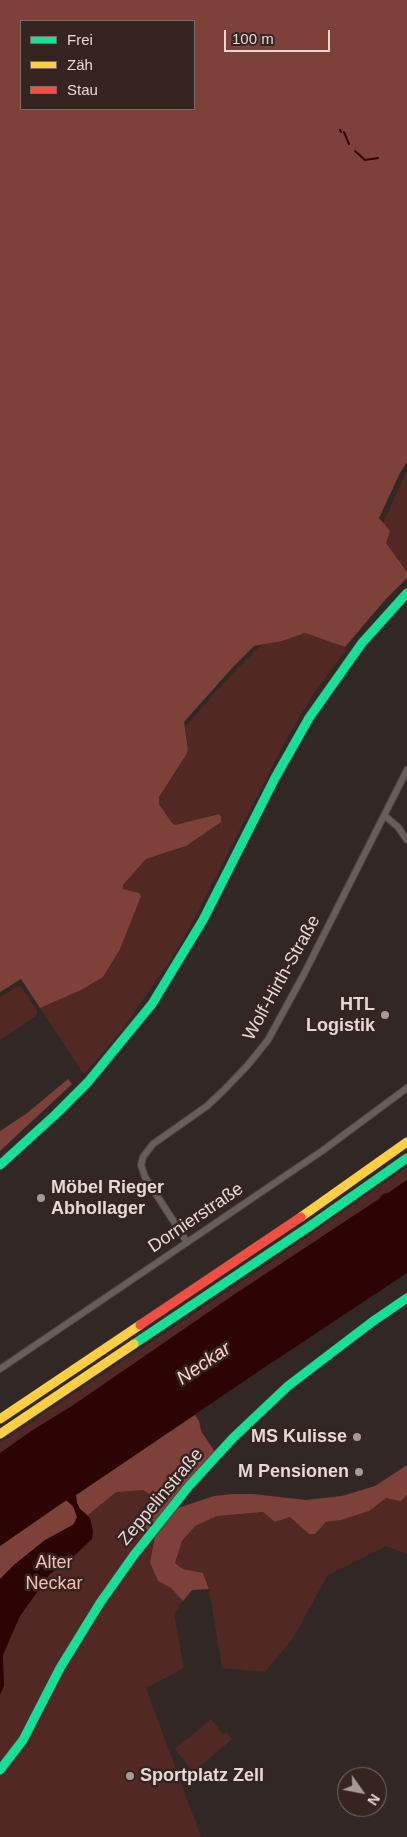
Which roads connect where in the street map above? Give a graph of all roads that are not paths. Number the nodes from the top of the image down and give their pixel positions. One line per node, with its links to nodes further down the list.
1 (407, 593): 8 (main road)
2 (407, 770): 3 (street, Wolf-Hirth-Straße)
3 (385, 816): 4 (street); 9 (street, Wolf-Hirth-Straße)
4 (407, 840)
5 (407, 1088): 9 (street, Dornierstraße)
6 (407, 1142): 12 (main road)
7 (407, 1158): 13 (main road)
8 (0, 1165)
9 (187, 1242): 11 (street, Dornierstraße)
10 (407, 1298): 14 (main road, Zeppelinstraße)
11 (0, 1369)
12 (0, 1419)
13 (0, 1434)
14 (0, 1770)

